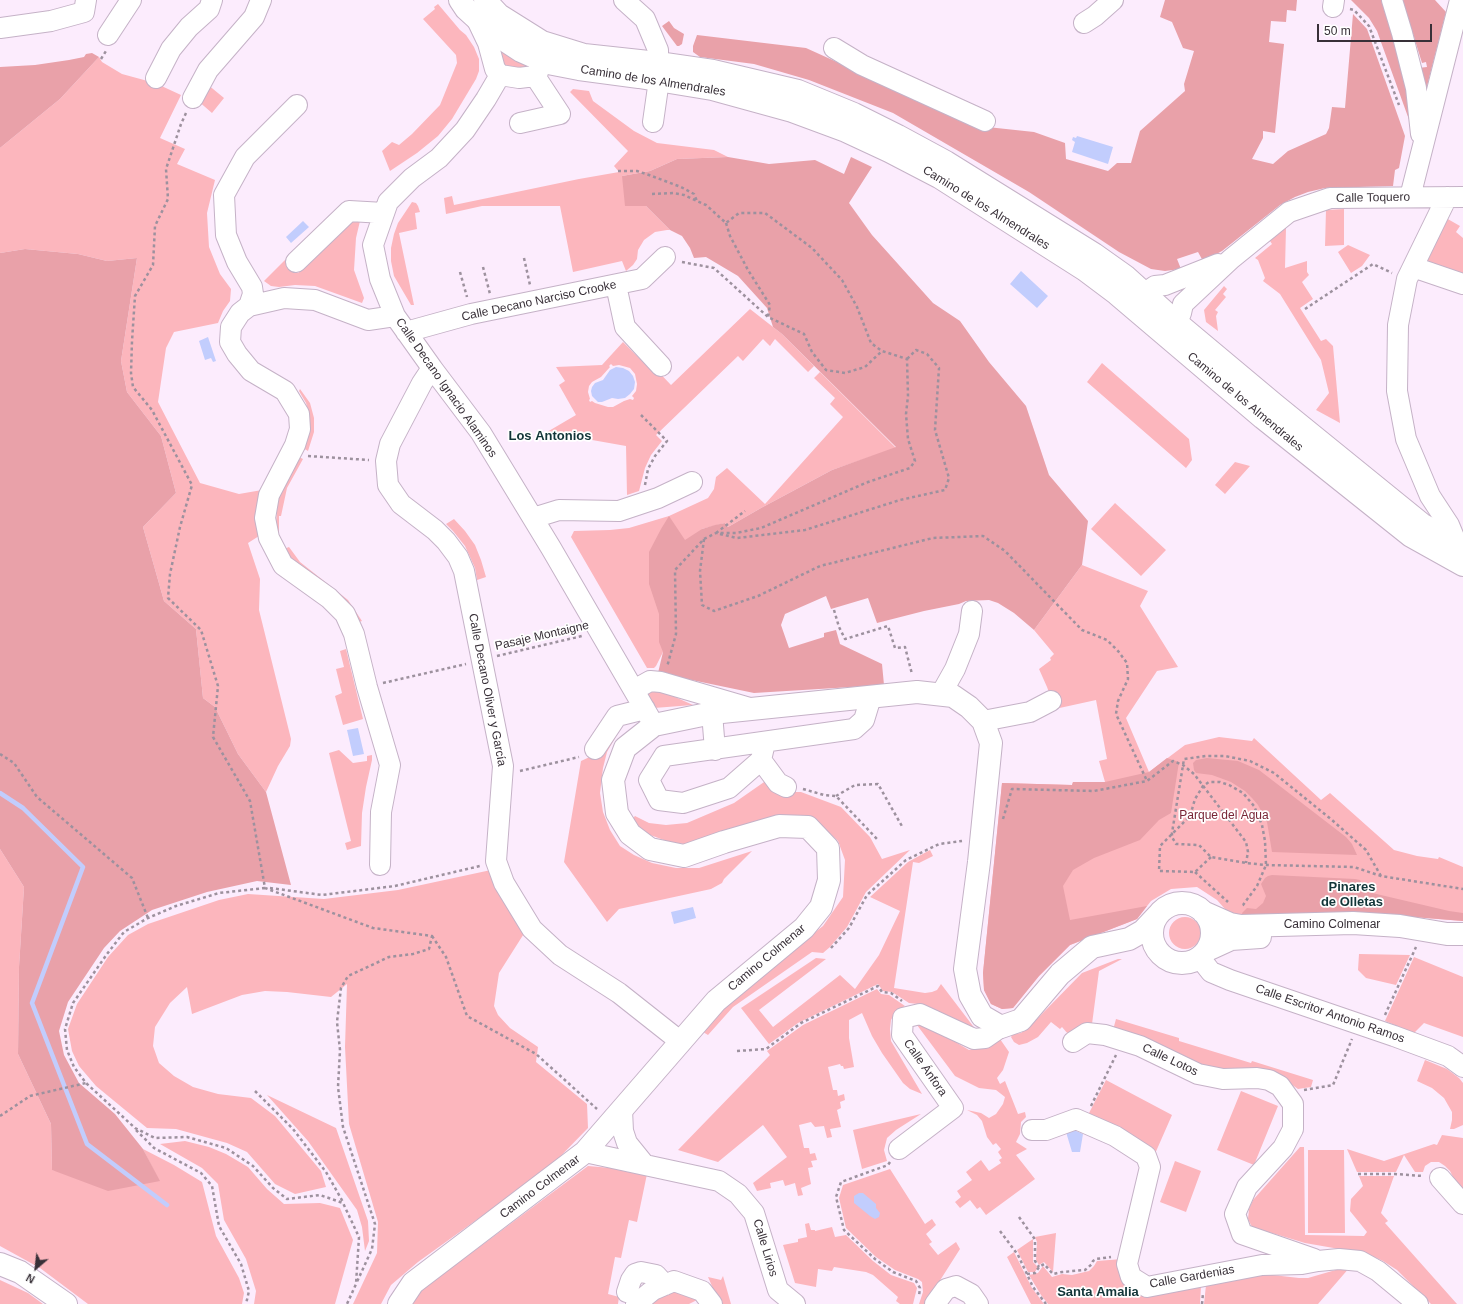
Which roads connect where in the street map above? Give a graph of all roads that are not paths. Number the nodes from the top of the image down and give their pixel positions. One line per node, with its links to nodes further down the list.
1 (86, 0): 13 (street)
2 (131, 0): 14 (street)
3 (212, 0): 19 (street)
4 (261, 0): 20 (street)
5 (460, 0): 11 (main road, Camino de los Almendrales)
6 (485, 0): 16 (main road, Camino de los Almendrales)
7 (624, 0): 17 (street)
8 (1113, 0): 12 (street)
9 (1392, 0): 25 (street)
10 (1460, 0): 25 (street)
11 (477, 20): 16 (main road, Camino de los Almendrales); 18 (street)
12 (1084, 23)
13 (0, 28)
14 (108, 36)
15 (834, 48): 22 (street)
16 (539, 59): 17 (main road, Camino de los Almendrales); 18 (street); 24 (street)
17 (658, 71): 23 (street); 36 (main road, Camino de los Almendrales)
18 (500, 75): 28 (street, Calle Decano Ignacio Alaminos)
19 (156, 78)
20 (193, 98)
21 (297, 105): 37 (street)
22 (985, 121)
23 (653, 122)
24 (520, 124)
25 (1422, 146): 26 (street)
26 (1416, 197): 27 (street, Calle Toquero); 29 (street); 31 (street, Calle Toquero)
27 (1455, 197): 29 (street)
28 (384, 213): 32 (street); 39 (street, Calle Decano Ignacio Alaminos)
29 (1434, 223): 33 (street)
30 (665, 257): 35 (street, Calle Decano Narciso Crooke)
31 (1230, 259): 36 (street, Calle Toquero); 38 (street, Calle Toquero)
32 (296, 262)
33 (1410, 273): 34 (street); 44 (street)
34 (1463, 284)
35 (616, 285): 39 (street, Calle Decano Narciso Crooke); 40 (street)
36 (1147, 295): 38 (main road, Camino de los Almendrales); 44 (main road, Camino de los Almendrales)
37 (249, 306): 39 (street, Calle Decano Narciso Crooke); 58 (street)
38 (1180, 313): 44 (main road, Camino de los Almendrales)
39 (401, 324): 41 (street, Calle Decano Ignacio Alaminos)
40 (661, 366)
41 (432, 368): 43 (street, Calle Decano Ignacio Alaminos); 67 (street, Calle Decano Oliver y García)
42 (692, 482): 43 (street)
43 (532, 518): 46 (street, Calle Decano Ignacio Alaminos)
44 (1458, 548)
45 (972, 611): 47 (street)
46 (634, 690): 50 (street); 52 (street, Calle Decano Ignacio Alaminos)
47 (941, 694): 48 (main road, Camino Colmenar); 53 (main road, Camino Colmenar)
48 (871, 697): 50 (main road, Camino Colmenar); 56 (street)
49 (1051, 701): 53 (street)
50 (752, 708): 51 (main road, Camino Colmenar)
51 (712, 713): 52 (main road, Camino Colmenar); 55 (street)
52 (649, 717): 54 (street); 67 (main road, Camino Colmenar)
53 (983, 721): 66 (main road, Camino Colmenar)
54 (595, 749)
55 (715, 750): 56 (street); 56 (street)
56 (764, 751): 57 (street)
57 (786, 787)
58 (380, 864)
59 (1204, 912): 60 (main road); 61 (main road, Camino Colmenar); 64 (main road)
60 (1158, 915): 62 (main road); 65 (main road)
61 (1463, 934)
62 (1129, 938): 65 (main road); 66 (main road)
63 (1463, 947): 64 (main road, Camino Colmenar)
64 (1204, 954): 65 (main road); 69 (street, Calle Escritor Antonio Ramos)
65 (1164, 957)
66 (1001, 1027): 73 (street, Calle Ánfora)
67 (681, 1042): 70 (main road, Camino Colmenar)
68 (1073, 1042): 77 (street, Calle Lotos)
69 (1463, 1067)
70 (617, 1116): 72 (main road, Camino Colmenar); 74 (street)
71 (1032, 1130): 77 (street, Calle Gardenias)
72 (585, 1152): 74 (street, Calle Lirios); 82 (main road, Camino Colmenar)
73 (894, 1157)
74 (644, 1164): 84 (street, Calle Lirios)
75 (1440, 1178): 76 (street)
76 (1463, 1204)
77 (1318, 1261): 86 (street, Calle Gardenias)
78 (0, 1264): 81 (main road)
79 (631, 1298): 83 (street)
80 (926, 1302): 85 (street)
81 (66, 1304)
82 (399, 1304)
83 (712, 1304)
84 (795, 1304)
85 (978, 1304)
86 (1418, 1304)

